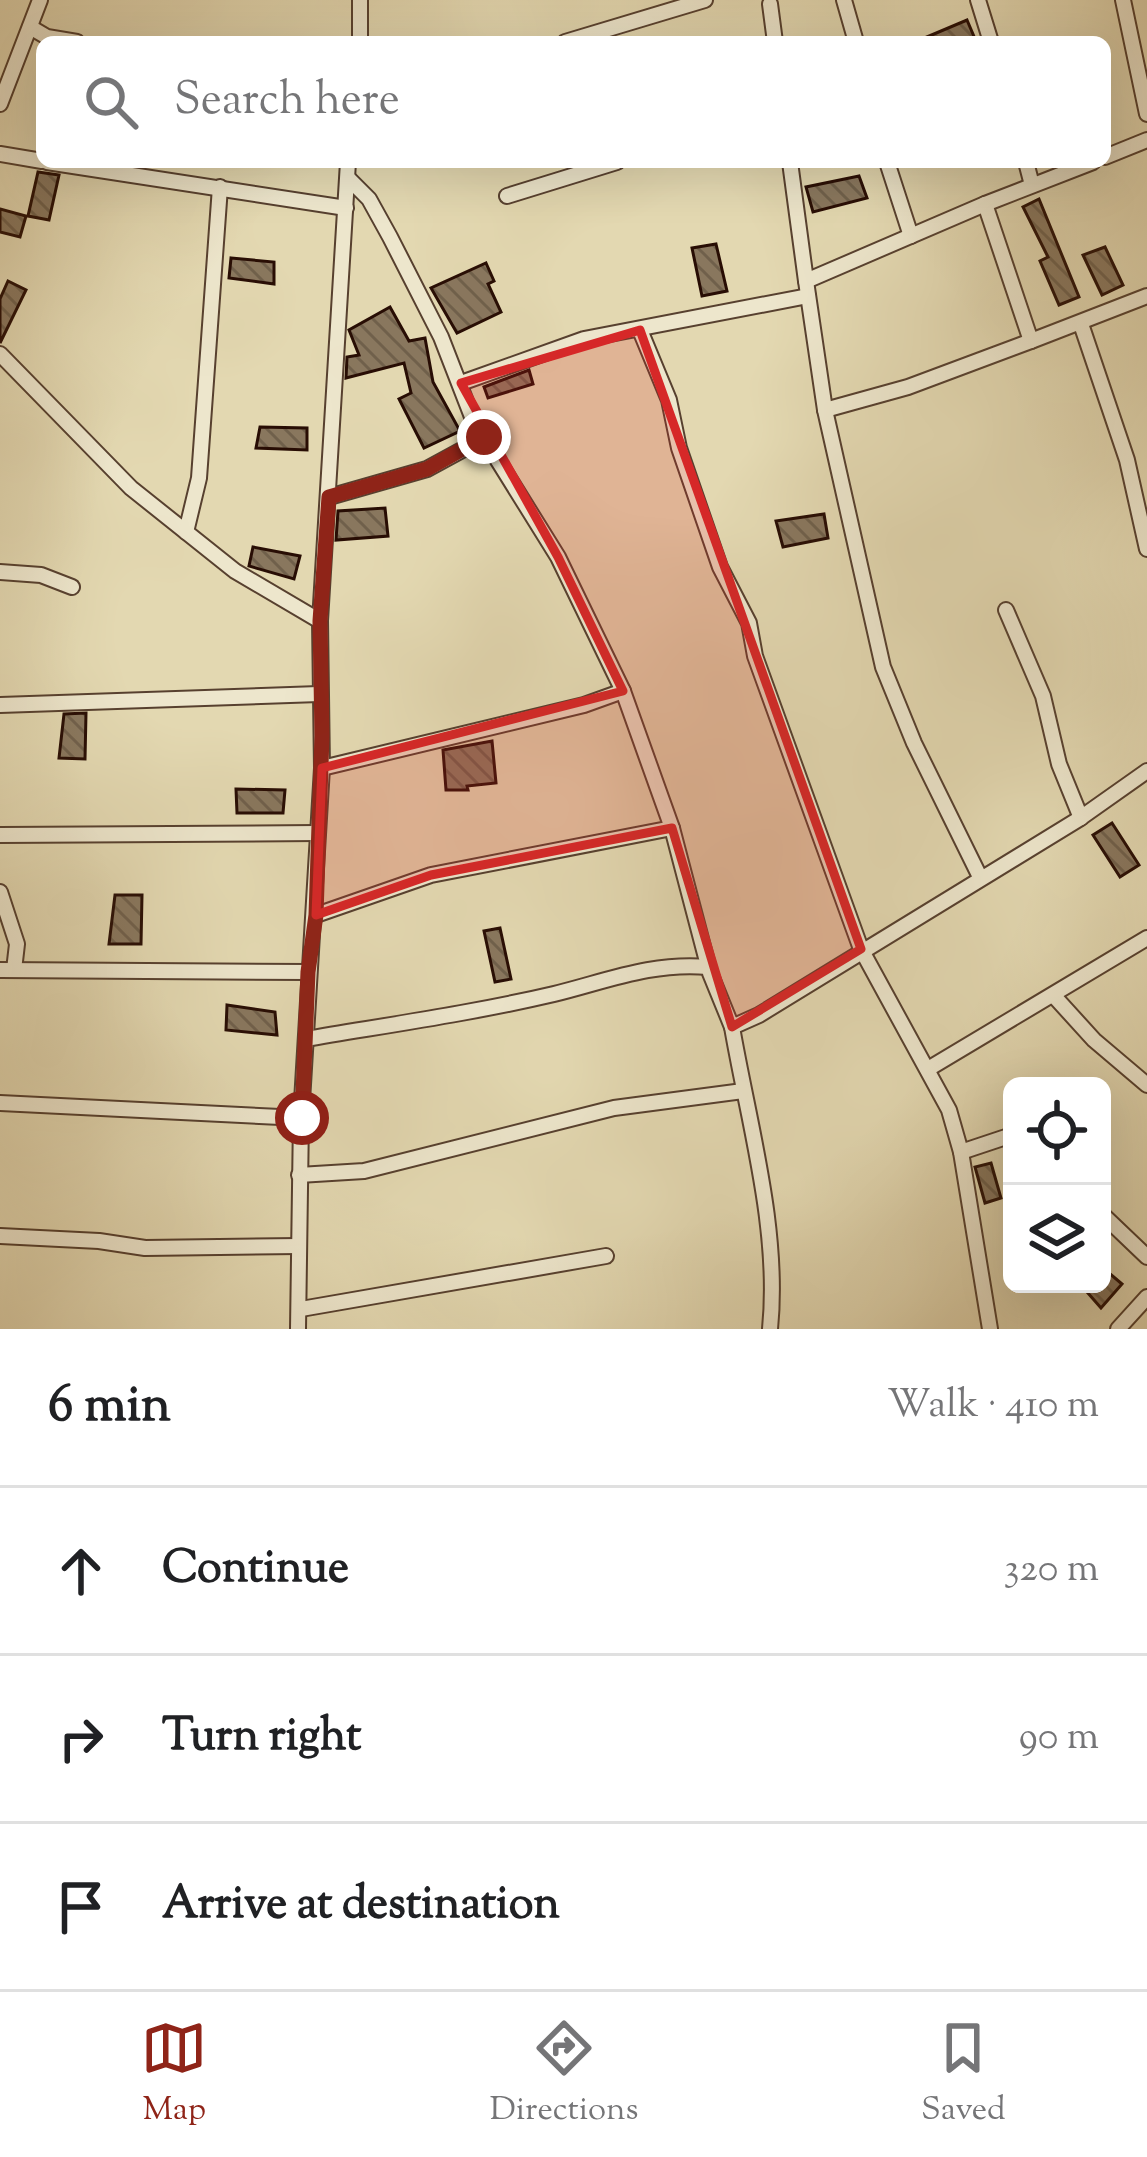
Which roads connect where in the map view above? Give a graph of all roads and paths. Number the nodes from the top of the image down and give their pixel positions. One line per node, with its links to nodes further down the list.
1 (40, 0): 8 (street)
2 (360, 0): 10 (street)
3 (704, 0): 11 (street)
4 (844, 0): 13 (street)
5 (978, 0): 14 (street)
6 (1123, 0): 16 (street)
7 (773, 1): 12 (street)
8 (30, 27): 9 (street); 15 (street)
9 (44, 36)
10 (360, 36)
11 (585, 36)
12 (775, 36)
13 (854, 36)
14 (989, 36)
15 (0, 104)
16 (1147, 114)
17 (1147, 140): 19 (street)
18 (0, 154): 20 (street)
19 (1111, 155)
20 (36, 161)
21 (86, 168): 29 (street)
22 (597, 168): 30 (street)
23 (791, 168): 34 (street)
24 (888, 168): 33 (street)
25 (1028, 168): 28 (street)
26 (1076, 168): 28 (street)
27 (348, 170): 32 (street); 40 (street)
28 (1032, 184): 31 (street)
29 (220, 187): 32 (street); 44 (street)
30 (507, 196)
31 (985, 204): 33 (street); 38 (street)
32 (346, 208): 43 (street)
33 (911, 236): 34 (street)
34 (807, 289): 37 (street); 41 (street)
35 (1147, 296): 36 (street)
36 (1081, 323): 38 (street); 45 (street)
37 (640, 330): 40 (street); 63 (street)
38 (1031, 341): 41 (street)
39 (0, 354): 44 (street)
40 (461, 383): 42 (street)
41 (825, 410): 59 (street)
42 (484, 437): 43 (street); 50 (street)
43 (329, 497): 49 (street)
44 (186, 532): 49 (street)
45 (1147, 548)
46 (0, 572): 47 (street)
47 (72, 587)
48 (1006, 610): 55 (street)
49 (320, 621): 51 (street)
50 (623, 691): 53 (street); 56 (street)
51 (319, 694): 52 (street); 53 (street)
52 (0, 705)
53 (322, 768): 57 (street)
54 (1147, 770): 55 (street)
55 (1081, 818): 59 (street)
56 (672, 828): 61 (street); 64 (street)
57 (317, 832): 58 (street); 61 (street)
58 (0, 835)
59 (980, 877): 63 (street)
60 (0, 892): 65 (street)
61 (316, 915): 66 (street)
62 (1147, 938): 67 (street)
63 (861, 949): 68 (street); 70 (street)
64 (709, 967): 68 (street); 69 (street)
65 (7, 970): 66 (street)
66 (308, 972): 69 (street)
67 (1054, 996): 70 (street); 71 (street)
68 (732, 1028): 72 (street)
69 (306, 1039): 74 (street)
70 (928, 1070): 76 (street)
71 (1147, 1084)
72 (743, 1091): 77 (street); 86 (street)
73 (0, 1103): 74 (street)
74 (302, 1118): 77 (street)
75 (1003, 1138): 76 (street)
76 (961, 1152): 87 (street)
77 (299, 1175): 80 (street)
78 (1111, 1223): 82 (street)
79 (0, 1236): 80 (street)
80 (299, 1246): 84 (street)
81 (606, 1256): 84 (street)
82 (1147, 1257)
83 (1147, 1297): 88 (street)
84 (301, 1309): 85 (street)
85 (298, 1329)
86 (770, 1329)
87 (990, 1329)
88 (1118, 1329)

